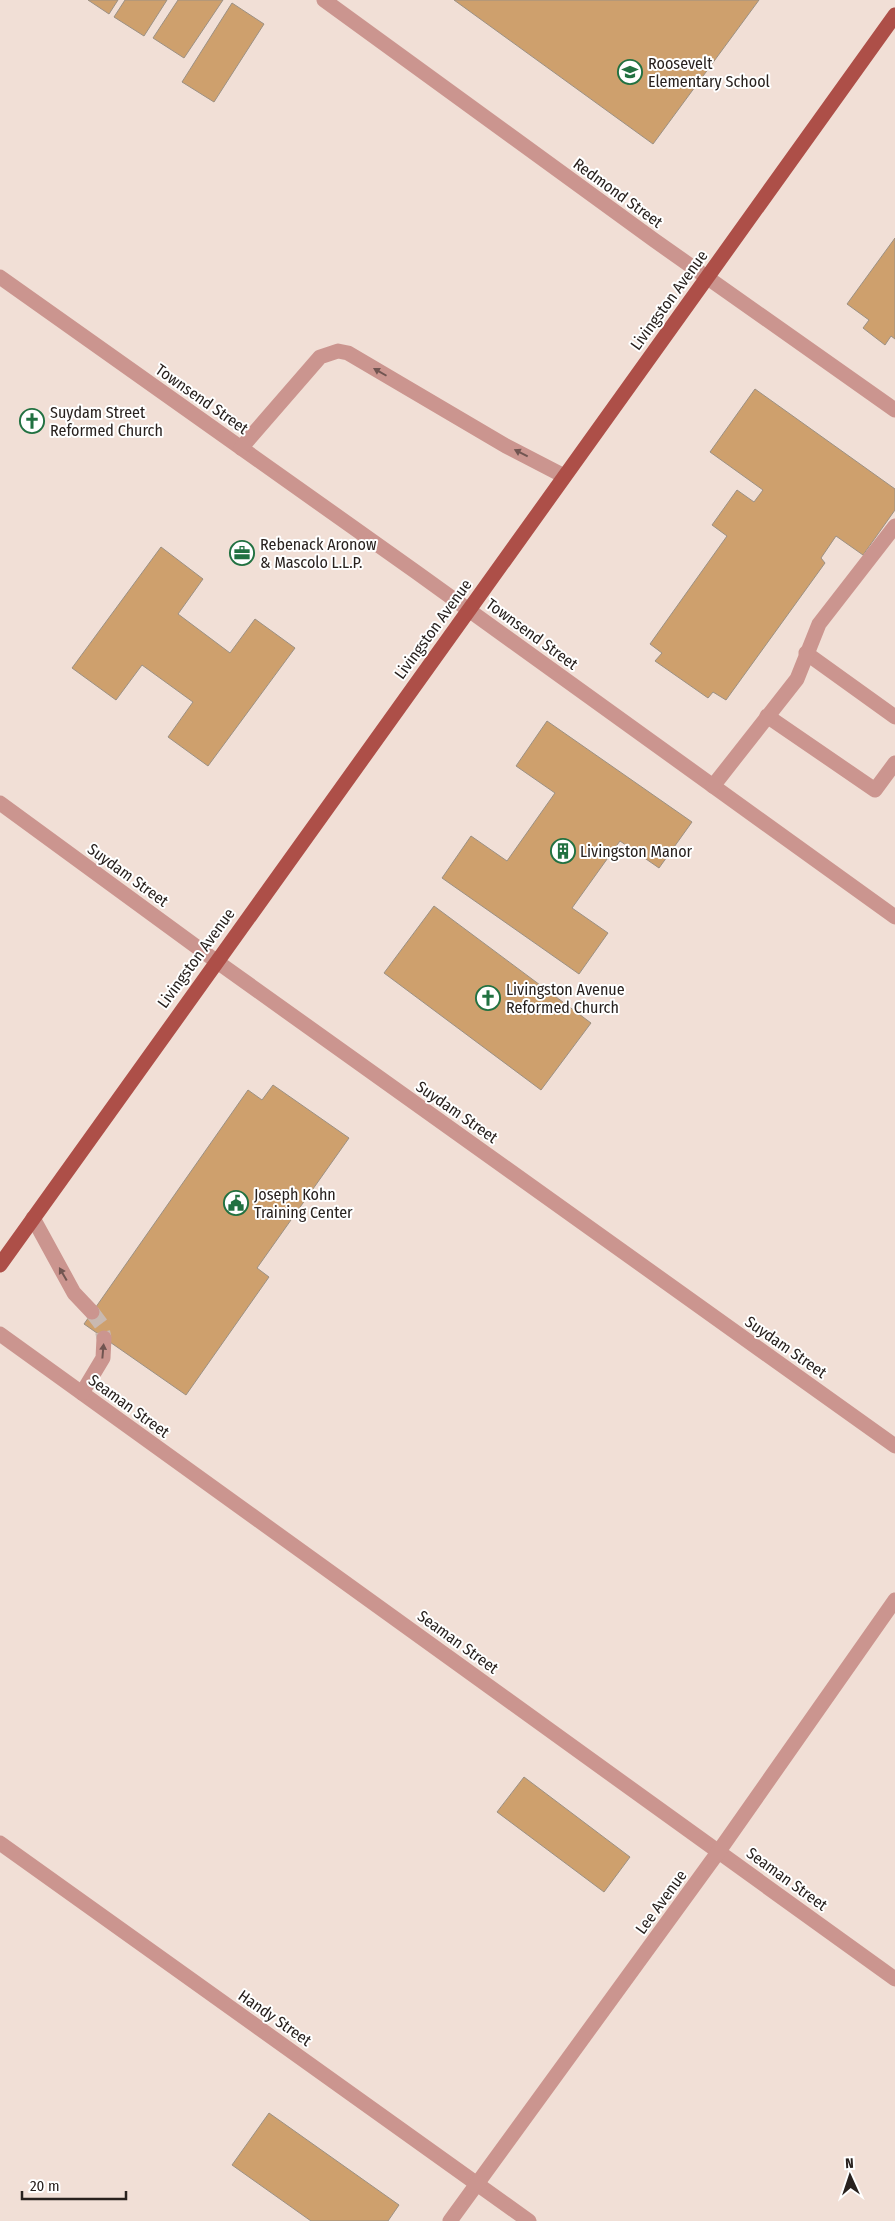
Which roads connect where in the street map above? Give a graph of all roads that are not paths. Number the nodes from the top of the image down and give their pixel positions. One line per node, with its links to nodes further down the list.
1 (324, 0): 4 (street, Redmond Street)
2 (895, 15): 4 (main road, Livingston Avenue)
3 (0, 277): 6 (street, Townsend Street)
4 (707, 277): 5 (street, Redmond Street); 7 (main road, Livingston Avenue)
5 (895, 410)
6 (241, 448): 7 (street, one-way to 6); 9 (street, Townsend Street)
7 (564, 476): 9 (main road, Livingston Avenue)
8 (895, 526): 10 (street)
9 (468, 610): 14 (street, Townsend Street); 17 (main road, Livingston Avenue)
10 (806, 653): 11 (street); 12 (street)
11 (767, 716): 13 (street); 14 (street)
12 (895, 717)
13 (895, 763)
14 (713, 786): 16 (street, Townsend Street)
15 (0, 803): 17 (street, Suydam Street)
16 (895, 917)
17 (216, 961): 18 (main road, Livingston Avenue); 24 (street, Suydam Street)
18 (33, 1218): 19 (main road, Livingston Avenue); 20 (street, one-way to 18)
19 (0, 1265)
20 (92, 1312)
21 (0, 1334): 23 (street, Seaman Street)
22 (104, 1338): 23 (street, one-way to 22)
23 (82, 1393): 27 (street, Seaman Street)
24 (895, 1446)
25 (895, 1600): 27 (street, Lee Avenue)
26 (0, 1843): 29 (street, Handy Street)
27 (719, 1851): 28 (street, Seaman Street); 29 (street, Lee Avenue)
28 (895, 1979)
29 (478, 2184): 30 (street, Lee Avenue); 31 (street, Handy Street)
30 (450, 2221)
31 (529, 2221)

